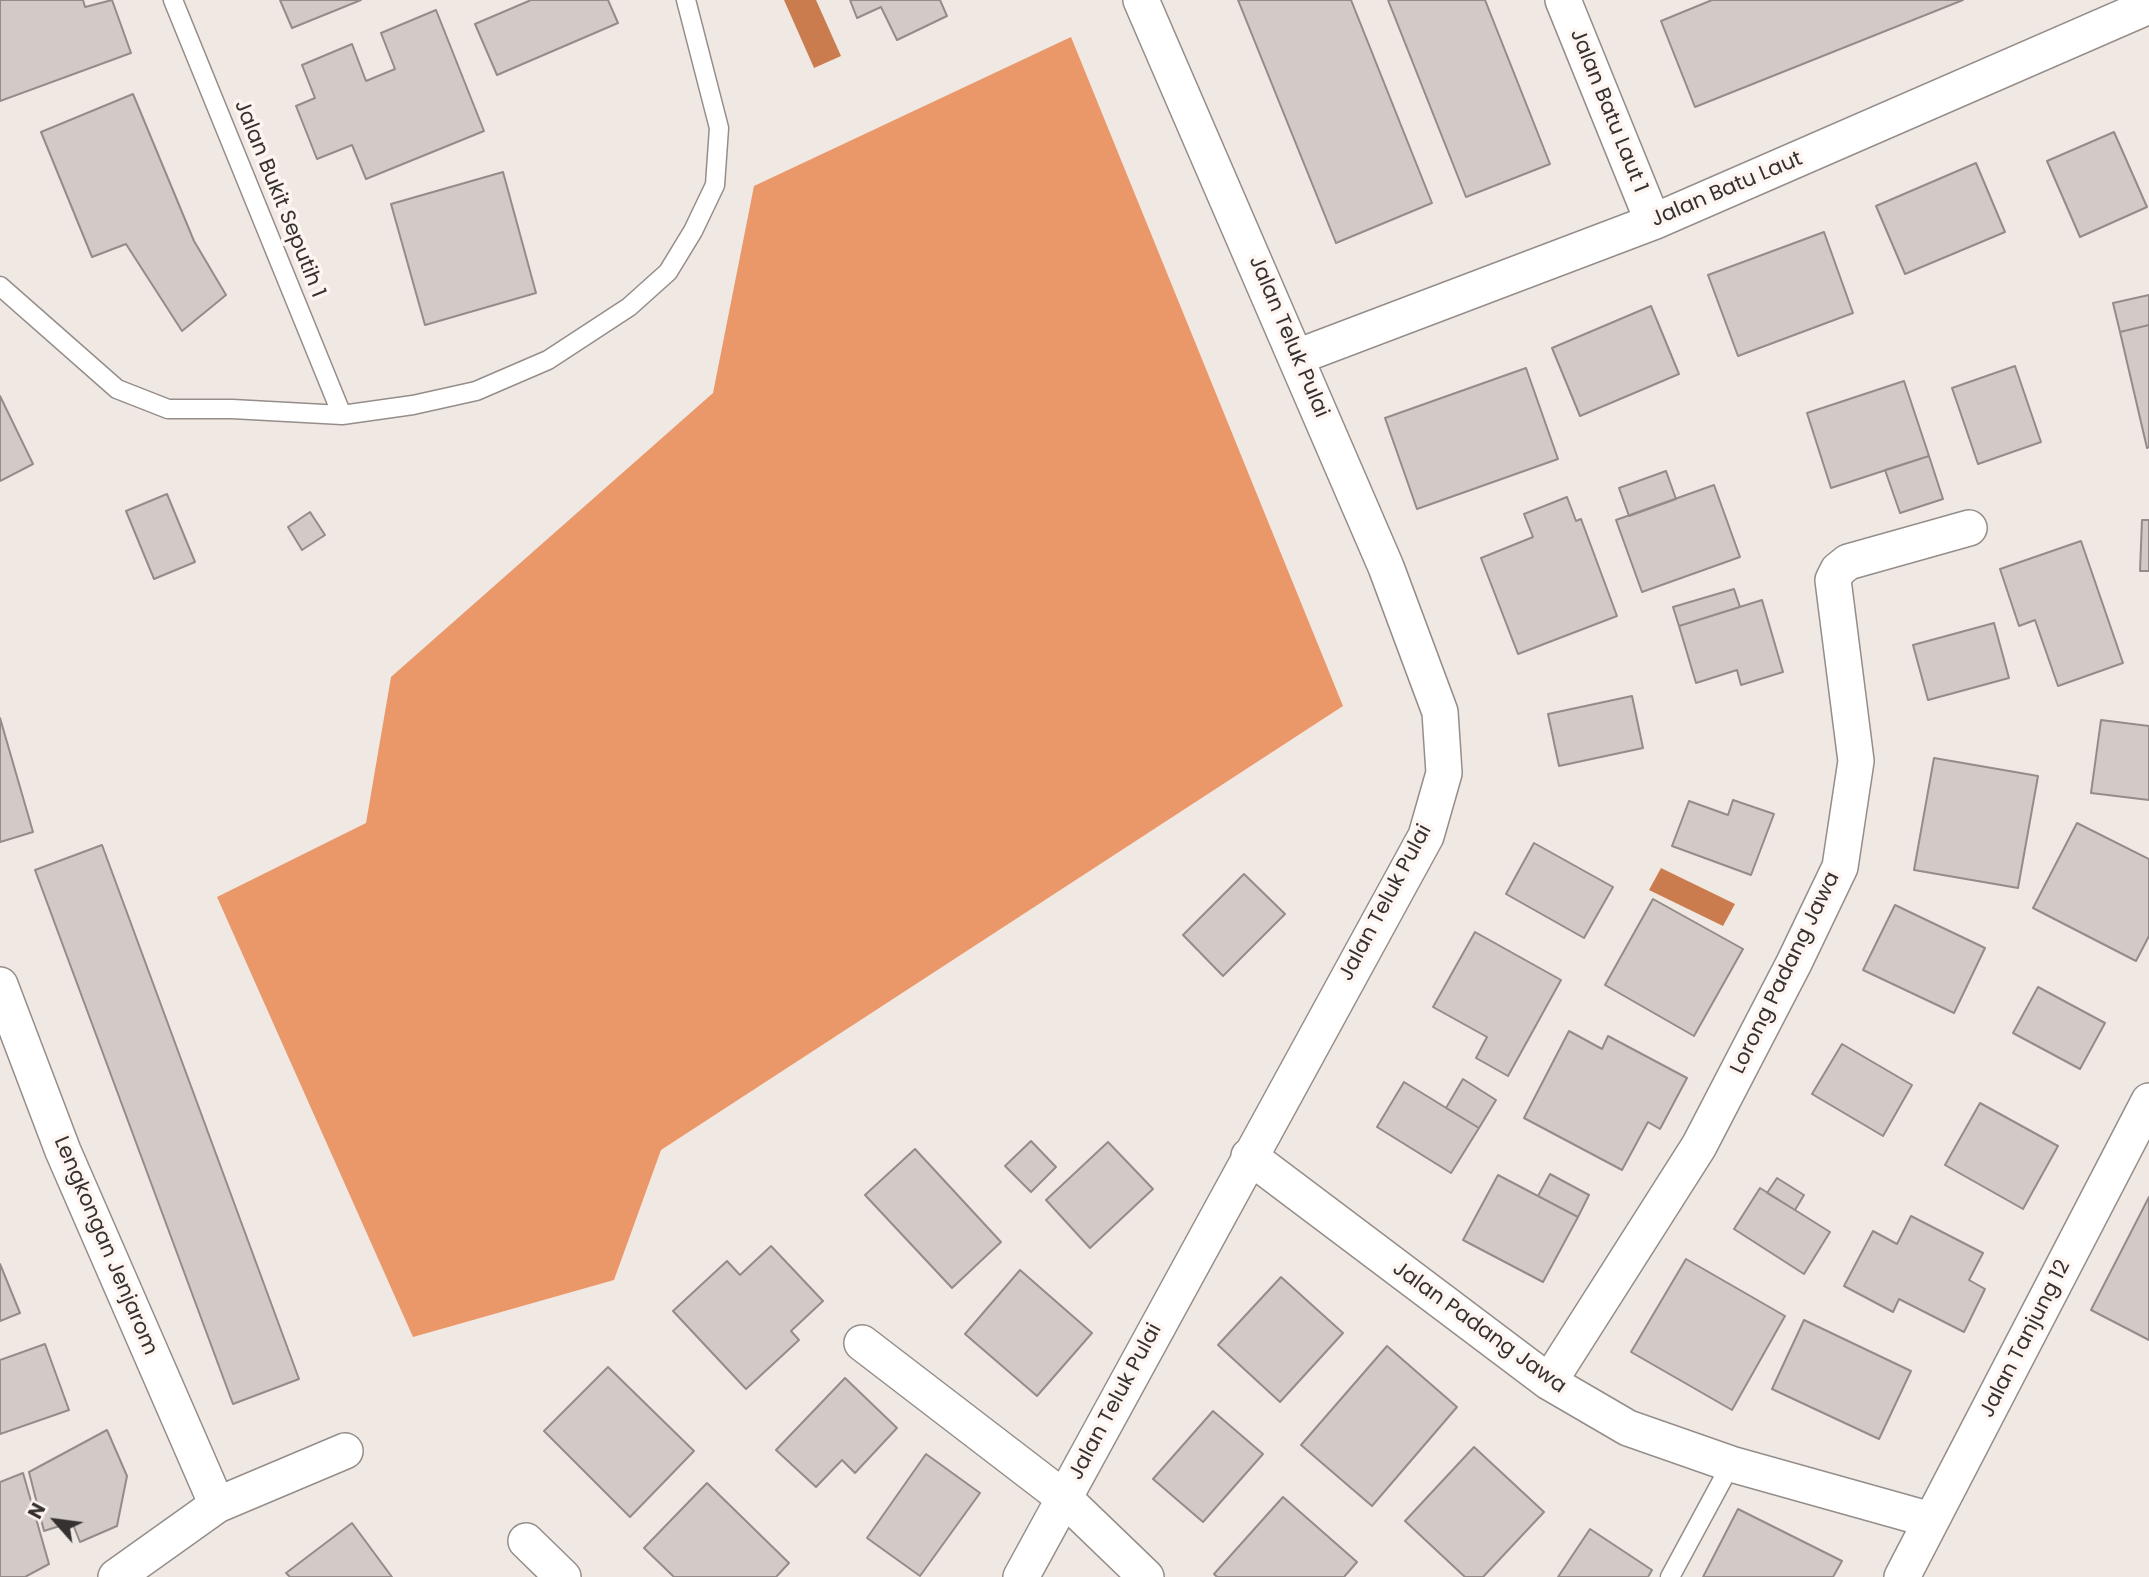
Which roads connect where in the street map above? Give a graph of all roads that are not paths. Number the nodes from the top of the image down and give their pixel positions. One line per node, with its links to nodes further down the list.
1 (173, 0): 9 (lane, Jalan Bukit Seputih 1)
2 (686, 0): 9 (lane)
3 (1142, 0): 8 (street, Jalan Teluk Pulai)
4 (1563, 0): 6 (street, Jalan Batu Laut 1)
5 (2149, 6): 6 (street, Jalan Batu Laut)
6 (1653, 222): 8 (street, Jalan Batu Laut)
7 (0, 286): 9 (lane)
8 (1297, 357): 13 (street, Jalan Teluk Pulai)
9 (342, 415)
10 (1969, 528): 15 (street, Lorong Padang Jawa)
11 (0, 985): 19 (street, Lengkongan Jenjarom)
12 (2149, 1101): 20 (street, Jalan Tanjung 12)
13 (1249, 1156): 15 (street, Jalan Padang Jawa); 18 (street, Jalan Teluk Pulai)
14 (862, 1343): 18 (street)
15 (1549, 1382): 17 (street, Jalan Padang Jawa)
16 (345, 1451): 19 (street)
17 (1731, 1464): 20 (street, Jalan Padang Jawa); 26 (lane)
18 (1064, 1498): 24 (street, Jalan Teluk Pulai); 25 (street)
19 (217, 1505): 22 (street)
20 (1931, 1520): 27 (street, Jalan Tanjung 12)
21 (526, 1541): 23 (street)
22 (116, 1577)
23 (563, 1577)
24 (1021, 1577)
25 (1146, 1577)
26 (1670, 1577)
27 (1902, 1577)

